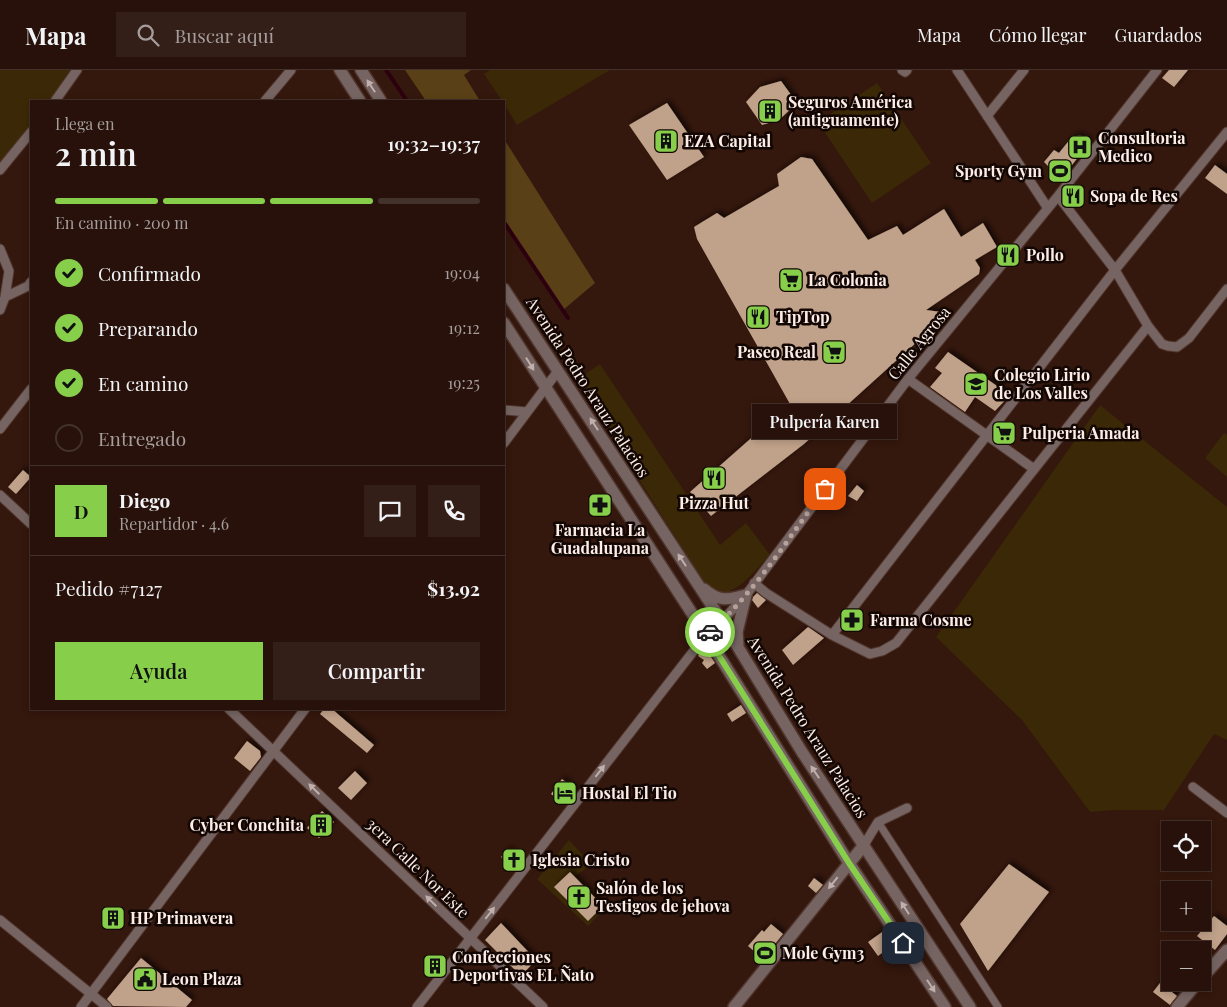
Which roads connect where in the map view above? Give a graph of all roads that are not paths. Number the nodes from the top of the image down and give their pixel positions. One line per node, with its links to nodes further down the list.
1 (77, 70): 10 (street)
2 (291, 70): 11 (street)
3 (340, 70): 12 (street)
4 (361, 70): 13 (street, one-way to 4)
5 (902, 70): 6 (street)
6 (908, 70)
7 (957, 70): 14 (street)
8 (1024, 70): 14 (street)
9 (1157, 70): 18 (street, Calle Agrosa)
10 (56, 100)
11 (266, 100)
12 (359, 100)
13 (380, 100)
14 (987, 116): 19 (street)
15 (1227, 132): 21 (street)
16 (30, 133): 17 (street)
17 (0, 170)
18 (1058, 196): 19 (street, Calle Agrosa); 21 (street)
19 (1047, 207): 30 (street, Calle Agrosa)
20 (0, 249): 25 (street)
21 (1115, 270): 28 (street); 36 (street)
22 (30, 283): 25 (street)
23 (1227, 289): 28 (street)
24 (505, 291): 29 (street, Avenida Pedro Arauz Palacios)
25 (5, 296): 26 (street)
26 (0, 310)
27 (505, 325): 31 (street, one-way to 31)
28 (1148, 326): 38 (street)
29 (558, 371): 31 (street); 41 (street, Avenida Pedro Arauz Palacios, one-way to 29)
30 (908, 380): 36 (street); 42 (street, Calle Agrosa)
31 (545, 388): 34 (street); 45 (street)
32 (30, 391): 35 (street)
33 (505, 410): 34 (street)
34 (527, 412): 37 (street)
35 (0, 429)
36 (988, 436): 38 (street); 46 (street)
37 (505, 442)
38 (1034, 469): 46 (street)
39 (0, 495): 40 (street)
40 (30, 523)
41 (697, 583): 43 (street); 44 (street, Avenida Pedro Arauz Palacios)
42 (754, 584): 43 (street, Calle Agrosa); 46 (street)
43 (746, 595): 44 (street, Calle Agrosa); 47 (street)
44 (722, 621): 45 (street, Calle Agrosa); 47 (street, Avenida Pedro Arauz Palacios)
45 (706, 635): 52 (street); 60 (street, Calle Agrosa, one-way to 45)
46 (832, 635)
47 (739, 649): 51 (street, Avenida Pedro Arauz Palacios)
48 (230, 710): 50 (street, 3era Calle Nor Este)
49 (304, 710): 50 (street)
50 (273, 750): 60 (street, 3era Calle Nor Este, one-way to 50); 66 (street)
51 (802, 752): 52 (street); 57 (street, Avenida Pedro Arauz Palacios, one-way to 51)
52 (785, 761): 58 (street)
53 (1193, 787): 55 (street)
54 (907, 808): 56 (street)
55 (1227, 813)
56 (878, 822): 57 (street); 74 (street)
57 (864, 845): 58 (street); 62 (street, Avenida Pedro Arauz Palacios, one-way to 57)
58 (849, 863): 63 (street); 71 (street, one-way to 71)
59 (0, 920): 66 (street)
60 (470, 938): 69 (street, Calle Agrosa); 70 (street, 3era Calle Nor Este)
61 (1227, 950): 64 (street)
62 (938, 957): 63 (street); 73 (street, Avenida Pedro Arauz Palacios)
63 (919, 968): 72 (street, one-way to 72)
64 (1211, 968)
65 (1190, 991): 75 (street)
66 (91, 993): 67 (street); 68 (street)
67 (81, 1007)
68 (107, 1007)
69 (417, 1007)
70 (543, 1007)
71 (734, 1007)
72 (944, 1007)
73 (970, 1007)
74 (998, 1007)
75 (1177, 1007)

